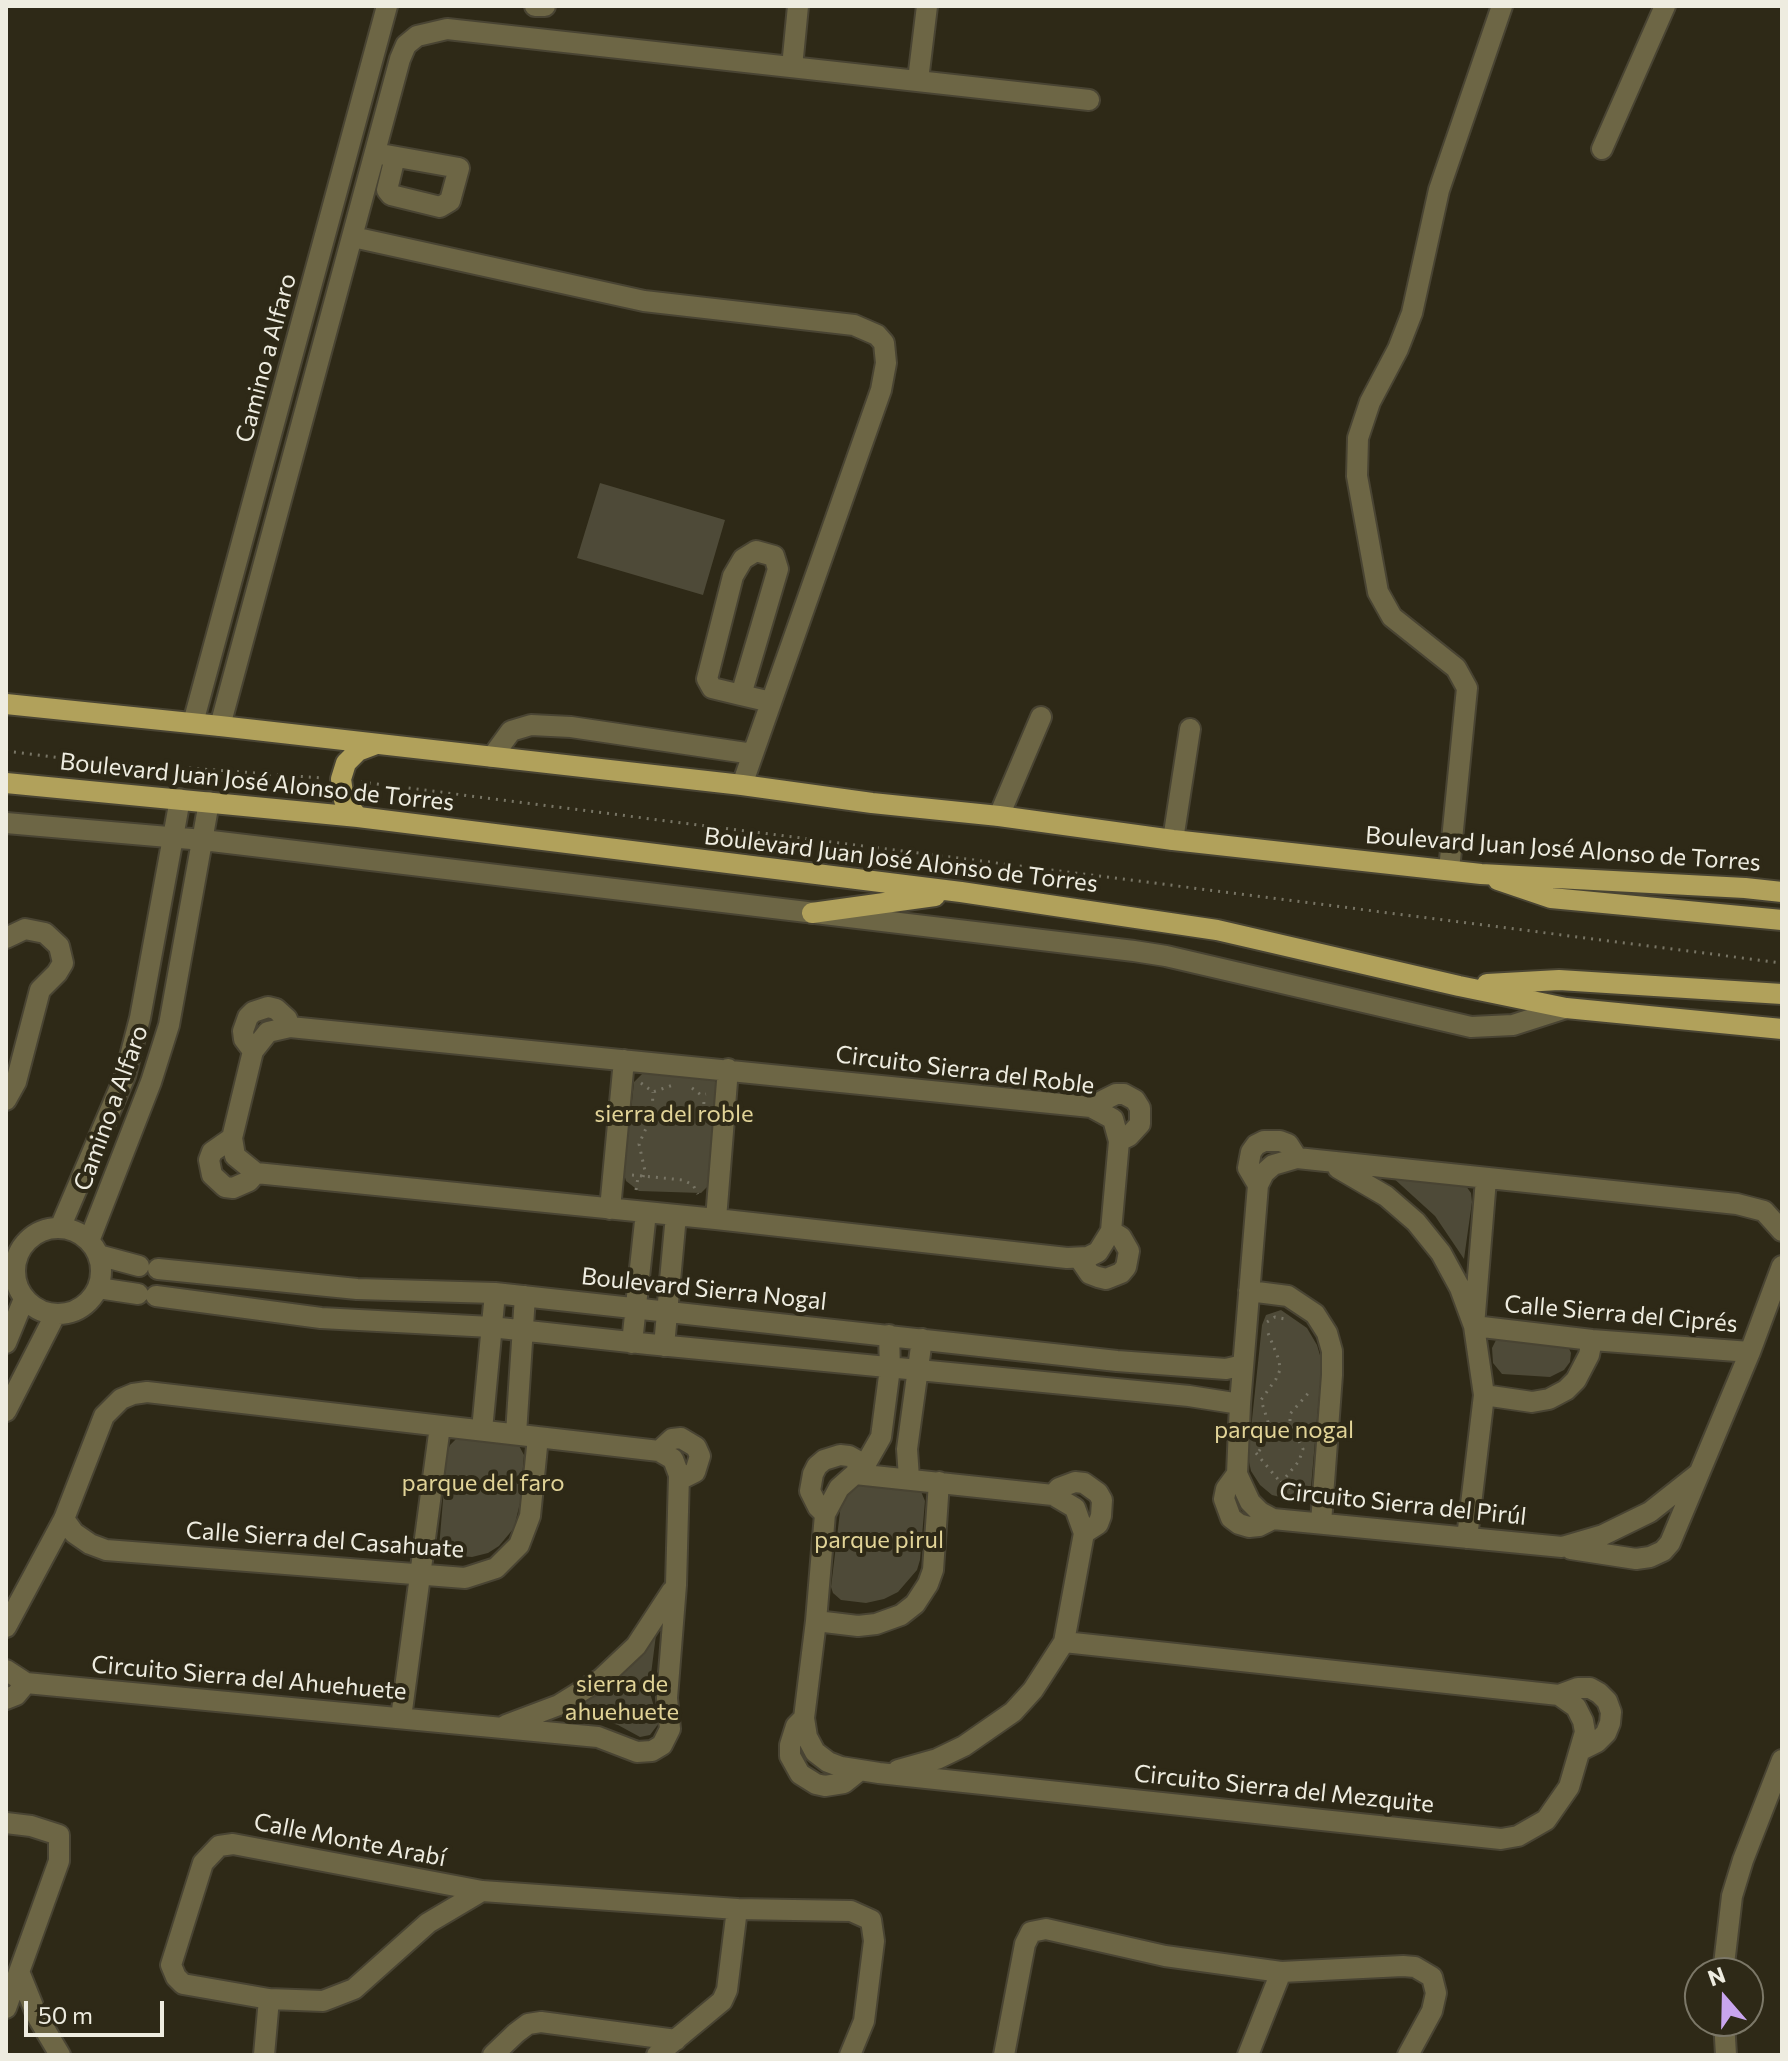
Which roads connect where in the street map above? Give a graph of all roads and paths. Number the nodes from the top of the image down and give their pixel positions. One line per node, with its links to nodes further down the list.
1 (387, 6): 17 (street, Camino a Alfaro)
2 (535, 6): 3 (street)
3 (545, 6)
4 (798, 6): 8 (street)
5 (927, 6): 9 (street)
6 (1502, 6): 35 (street)
7 (1665, 6): 11 (street)
8 (792, 67): 9 (street); 12 (street)
9 (918, 80): 10 (street)
10 (1089, 100)
11 (1602, 149)
12 (353, 237): 14 (street); 18 (street)
13 (741, 695): 13 (street); 14 (street)
14 (771, 702): 22 (street)
15 (6, 704): 17 (main road, Boulevard Juan José Alonso de Torres)
16 (1041, 717): 29 (street)
17 (193, 723): 18 (main road, Boulevard Juan José Alonso de Torres)
18 (220, 726): 20 (main road, Boulevard Juan José Alonso de Torres)
19 (1190, 729): 34 (street)
20 (374, 745): 23 (main road, Boulevard Juan José Alonso de Torres); 24 (main road)
21 (6, 751): 24 (path)
22 (753, 754): 23 (street); 26 (street)
23 (492, 757): 26 (main road, Boulevard Juan José Alonso de Torres)
24 (341, 779): 30 (main road); 43 (path)
25 (6, 783): 27 (main road, Boulevard Juan José Alonso de Torres)
26 (742, 785): 29 (main road, Boulevard Juan José Alonso de Torres)
27 (180, 799): 28 (main road, Boulevard Juan José Alonso de Torres); 32 (street, Camino a Alfaro)
28 (209, 802): 30 (main road, Boulevard Juan José Alonso de Torres); 33 (street, Camino a Alfaro)
29 (999, 816): 34 (main road, Boulevard Juan José Alonso de Torres)
30 (358, 817): 39 (main road, Boulevard Juan José Alonso de Torres)
31 (6, 823): 32 (street)
32 (173, 837): 33 (street); 69 (street, Camino a Alfaro)
33 (203, 840): 40 (street); 73 (street, Camino a Alfaro)
34 (1173, 840): 35 (main road, Boulevard Juan José Alonso de Torres)
35 (1449, 870): 36 (main road, Boulevard Juan José Alonso de Torres)
36 (1481, 874): 38 (main road, Boulevard Juan José Alonso de Torres); 41 (main road)
37 (1782, 883): 38 (street)
38 (1772, 891)
39 (961, 892): 40 (main road); 44 (main road, Boulevard Juan José Alonso de Torres)
40 (812, 913): 46 (street)
41 (1782, 920)
42 (6, 938): 53 (street)
43 (1782, 963)
44 (1459, 986): 45 (main road); 46 (main road, Boulevard Juan José Alonso de Torres)
45 (1782, 994)
46 (1566, 1008): 47 (main road, Boulevard Juan José Alonso de Torres)
47 (1782, 1029)
48 (624, 1060): 49 (street, Circuito Sierra del Roble); 55 (street, Circuito Sierra del Roble); 64 (street)
49 (728, 1069): 54 (street, Circuito Sierra del Roble); 68 (street)
50 (634, 1082): 52 (path)
51 (710, 1091): 52 (path)
52 (653, 1092): 60 (path)
53 (6, 1100)
54 (1097, 1109): 56 (street, Circuito Sierra del Roble); 56 (street)
55 (232, 1138): 58 (street); 58 (street)
56 (1119, 1141): 70 (street)
57 (1327, 1162): 61 (street, Circuito Sierra del Pirúl); 78 (street, Circuito Sierra del Pirúl); 86 (street, Calle Sierra del Ciprés)
58 (256, 1173): 64 (street)
59 (624, 1174): 60 (path)
60 (641, 1177): 62 (path); 63 (path)
61 (1486, 1179): 65 (street, Circuito Sierra del Pirúl); 86 (street)
62 (636, 1190)
63 (698, 1194)
64 (610, 1209): 66 (street)
65 (1773, 1211): 71 (street, Circuito Sierra del Pirúl)
66 (646, 1212): 67 (street); 82 (street)
67 (676, 1215): 68 (street); 83 (street)
68 (716, 1219): 74 (street)
69 (60, 1228): 72 (street); 73 (street)
70 (1111, 1231): 74 (street); 74 (street)
71 (1782, 1231)
72 (14, 1246): 76 (street)
73 (94, 1248): 77 (street); 79 (street, Boulevard Sierra Nogal)
74 (1079, 1258)
75 (1782, 1266): 95 (street, Circuito Sierra del Pirúl)
76 (10, 1276): 81 (street)
77 (98, 1288): 84 (street); 87 (street)
78 (1249, 1291): 96 (street, Circuito Sierra del Pirúl); 117 (street)
79 (495, 1293): 80 (street, Boulevard Sierra Nogal); 87 (street)
80 (525, 1296): 82 (street, Boulevard Sierra Nogal); 88 (street)
81 (24, 1299): 84 (street); 92 (street)
82 (637, 1308): 83 (street, Boulevard Sierra Nogal); 93 (street)
83 (667, 1311): 89 (street, Boulevard Sierra Nogal); 94 (street)
84 (55, 1315): 102 (street)
85 (1289, 1320): 108 (path)
86 (1474, 1326): 91 (street, Calle Sierra del Ciprés); 100 (street)
87 (491, 1327): 88 (street); 104 (street)
88 (523, 1330): 93 (street); 105 (street)
89 (889, 1335): 90 (street, Boulevard Sierra Nogal); 97 (street, Circuito Sierra del Mezquite)
90 (922, 1339): 96 (street, Boulevard Sierra Nogal); 98 (street)
91 (1592, 1340): 95 (street, Calle Sierra del Ciprés); 100 (street)
92 (6, 1343)
93 (632, 1343): 94 (street)
94 (664, 1346): 97 (street)
95 (1750, 1352): 110 (street, Circuito Sierra del Pirúl)
96 (1243, 1365): 101 (street, Circuito Sierra del Pirúl)
97 (890, 1368): 98 (street); 109 (street, Circuito Sierra del Mezquite)
98 (917, 1371): 101 (street); 111 (street)
99 (1314, 1383): 113 (path)
100 (1484, 1395): 118 (street)
101 (1240, 1404): 117 (street, Circuito Sierra del Pirúl)
102 (6, 1411)
103 (440, 1426): 104 (street, Circuito Sierra del Ahuehuete); 116 (street, Circuito Sierra del Ahuehuete); 120 (street)
104 (482, 1430): 105 (street, Circuito Sierra del Ahuehuete)
105 (516, 1434): 106 (street, Circuito Sierra del Ahuehuete)
106 (538, 1437): 120 (street, Calle Sierra del Casahuate); 121 (street, Circuito Sierra del Ahuehuete)
107 (1248, 1451): 108 (path)
108 (1256, 1453): 113 (path)
109 (860, 1469): 111 (street); 115 (street, Circuito Sierra del Mezquite); 115 (street)
110 (1698, 1474): 119 (street, Circuito Sierra del Pirúl); 119 (street)
111 (909, 1478): 112 (street)
112 (939, 1482): 122 (street); 124 (street)
113 (1281, 1483): 114 (path)
114 (1309, 1494)
115 (825, 1514): 122 (street, Circuito Sierra del Mezquite)
116 (64, 1519): 120 (street, Calle Sierra del Casahuate); 123 (street, Circuito Sierra del Ahuehuete)
117 (1321, 1523): 118 (street, Circuito Sierra del Pirúl)
118 (1467, 1538): 119 (street, Circuito Sierra del Pirúl)
119 (1562, 1547)
120 (420, 1574): 129 (street)
121 (676, 1585): 130 (street, Circuito Sierra del Ahuehuete); 130 (street, Circuito Sierra del Ahuehuete)
122 (816, 1621): 133 (street, Circuito Sierra del Mezquite)
123 (6, 1627)
124 (1064, 1642): 127 (street); 133 (street)
125 (6, 1670): 126 (street, Circuito Sierra del Ahuehuete)
126 (26, 1683): 128 (street); 129 (street, Circuito Sierra del Ahuehuete)
127 (1559, 1695): 131 (street, Circuito Sierra del Mezquite); 131 (street)
128 (6, 1699)
129 (401, 1718): 130 (street, Circuito Sierra del Ahuehuete)
130 (490, 1728)
131 (1581, 1750): 133 (street, Circuito Sierra del Mezquite)
132 (1782, 1760): 137 (street)
133 (869, 1772)
134 (6, 1823): 139 (street)
135 (482, 1891): 136 (street, Calle Monte Arabí); 140 (street, Calle Monte Arabí); 140 (street, Calle Monte Arabí)
136 (737, 1909): 142 (street); 147 (street, Calle Monte Arabí)
137 (1725, 1957)
138 (1281, 1972): 148 (street); 149 (street); 150 (street)
139 (20, 1974): 141 (street); 143 (street)
140 (269, 1999): 144 (street)
141 (6, 2008)
142 (676, 2040): 145 (street); 146 (street)
143 (60, 2055)
144 (264, 2055)
145 (493, 2055)
146 (657, 2055)
147 (850, 2055)
148 (1004, 2055)
149 (1248, 2055)
150 (1408, 2055)

